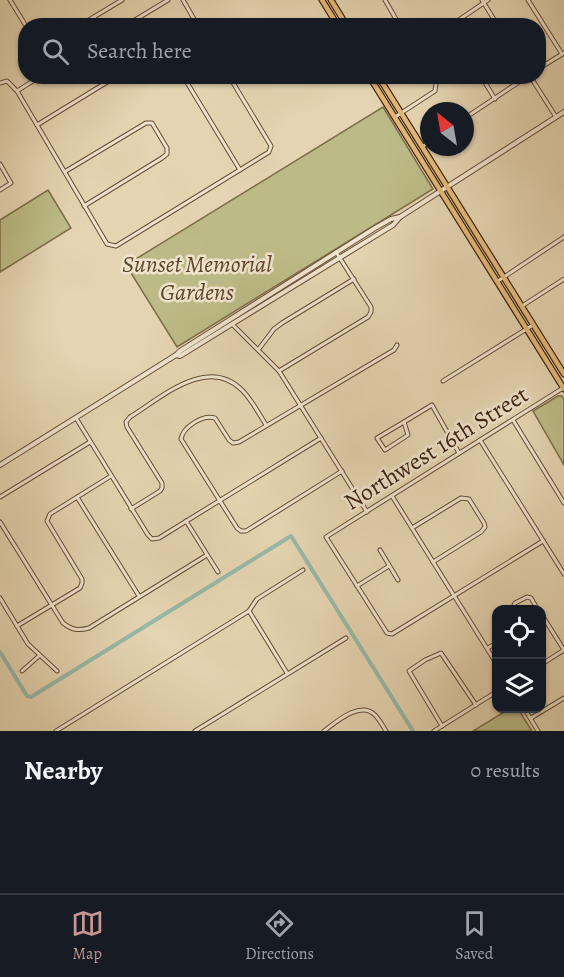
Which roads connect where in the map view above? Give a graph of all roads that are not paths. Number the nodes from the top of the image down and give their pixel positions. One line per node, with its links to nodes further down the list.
1 (10, 0): 11 (street)
2 (122, 0): 12 (street)
3 (168, 0): 13 (street)
4 (183, 0): 14 (street)
5 (322, 0): 15 (main road)
6 (331, 0): 16 (main road)
7 (385, 0): 17 (street)
8 (488, 0): 10 (street)
9 (528, 0): 20 (street)
10 (483, 1): 18 (street); 19 (street)
11 (21, 18)
12 (93, 18)
13 (138, 18)
14 (193, 18)
15 (333, 18)
16 (342, 18)
17 (395, 18)
18 (461, 18)
19 (493, 18)
20 (540, 18)
21 (546, 27): 22 (street)
22 (563, 53): 23 (street)
23 (546, 64)
24 (0, 83): 35 (street)
25 (28, 84): 35 (street)
26 (104, 84): 42 (street)
27 (188, 84): 46 (street)
28 (234, 84): 46 (street)
29 (374, 84): 40 (main road)
30 (383, 84): 39 (main road)
31 (436, 84): 39 (street)
32 (486, 84): 36 (street)
33 (517, 84): 36 (street)
34 (534, 84): 41 (street)
35 (17, 91): 42 (street)
36 (495, 99): 38 (street)
37 (564, 111): 41 (street)
38 (474, 112)
39 (401, 113): 40 (street); 43 (main road)
40 (395, 117): 50 (main road)
41 (556, 117): 48 (street)
42 (37, 125): 47 (street)
43 (420, 144)
44 (428, 156): 48 (main road)
45 (0, 164): 49 (street)
46 (240, 170): 51 (street)
47 (66, 171): 51 (street); 51 (street)
48 (448, 187): 50 (street); 56 (main road)
49 (0, 190)
50 (442, 191): 52 (street); 59 (main road)
51 (84, 206)
52 (400, 217): 54 (street); 55 (street)
53 (564, 237): 56 (street)
54 (336, 252): 55 (street); 66 (street)
55 (339, 257): 57 (street); 61 (street)
56 (505, 276): 59 (street); 60 (main road)
57 (354, 279): 65 (street); 67 (street)
58 (564, 279): 60 (street)
59 (498, 281): 63 (main road)
60 (522, 306): 62 (main road)
61 (233, 325): 65 (street); 66 (street)
62 (534, 325): 63 (street); 68 (main road)
63 (527, 329): 69 (street); 70 (main road)
64 (397, 345): 71 (street)
65 (258, 350): 67 (street)
66 (176, 356): 72 (street)
67 (279, 371): 71 (street)
68 (564, 374)
69 (443, 381)
70 (564, 389): 73 (street, Northwest 16th Street)
71 (300, 404): 75 (street); 76 (street)
72 (76, 418): 78 (street); 80 (street)
73 (513, 420): 77 (street, Northwest 16th Street); 87 (street)
74 (404, 422): 74 (street); 79 (street)
75 (266, 425): 86 (street); 88 (street)
76 (321, 438): 81 (street); 86 (street)
77 (480, 440): 79 (street, Northwest 16th Street); 93 (street)
78 (90, 442): 82 (street); 84 (street)
79 (459, 453): 83 (street, Northwest 16th Street)
80 (0, 465)
81 (342, 471): 86 (street); 89 (street)
82 (111, 476): 85 (street); 88 (street)
83 (392, 496): 89 (street, Northwest 16th Street); 92 (street)
84 (0, 497)
85 (77, 497): 104 (street); 106 (street)
86 (220, 500): 90 (street)
87 (564, 503)
88 (132, 509): 90 (street)
89 (367, 512): 102 (street, Northwest 16th Street)
90 (186, 521): 95 (street)
91 (0, 522): 106 (street)
92 (412, 528): 96 (street); 96 (street)
93 (543, 541): 100 (street); 103 (street)
94 (380, 550): 97 (street)
95 (207, 555): 99 (street); 104 (street)
96 (433, 562): 103 (street)
97 (389, 566): 101 (street); 102 (street)
98 (303, 570): 109 (street)
99 (218, 573)
100 (564, 574)
101 (398, 580)
102 (357, 586): 103 (street)
103 (454, 595): 114 (street)
104 (139, 596): 106 (street)
105 (0, 598): 111 (street)
106 (52, 605): 111 (street)
107 (514, 605): 108 (street)
108 (535, 605)
109 (249, 611): 121 (street); 128 (street)
110 (546, 621): 115 (street)
111 (17, 626): 116 (street)
112 (346, 638): 121 (street)
113 (492, 645): 114 (street)
114 (487, 648): 117 (street)
115 (564, 650): 118 (street)
116 (39, 656): 119 (street); 120 (street)
117 (494, 659)
118 (546, 661)
119 (22, 671)
120 (57, 671)
121 (287, 673): 129 (street)
122 (492, 695): 124 (street)
123 (564, 698): 126 (street)
124 (476, 705): 127 (street); 127 (street)
125 (528, 713): 126 (street)
126 (531, 718): 133 (street)
127 (442, 726): 132 (street)
128 (56, 731)
129 (195, 731)
130 (324, 731): 131 (street)
131 (386, 731)
132 (434, 731)
133 (538, 731)

